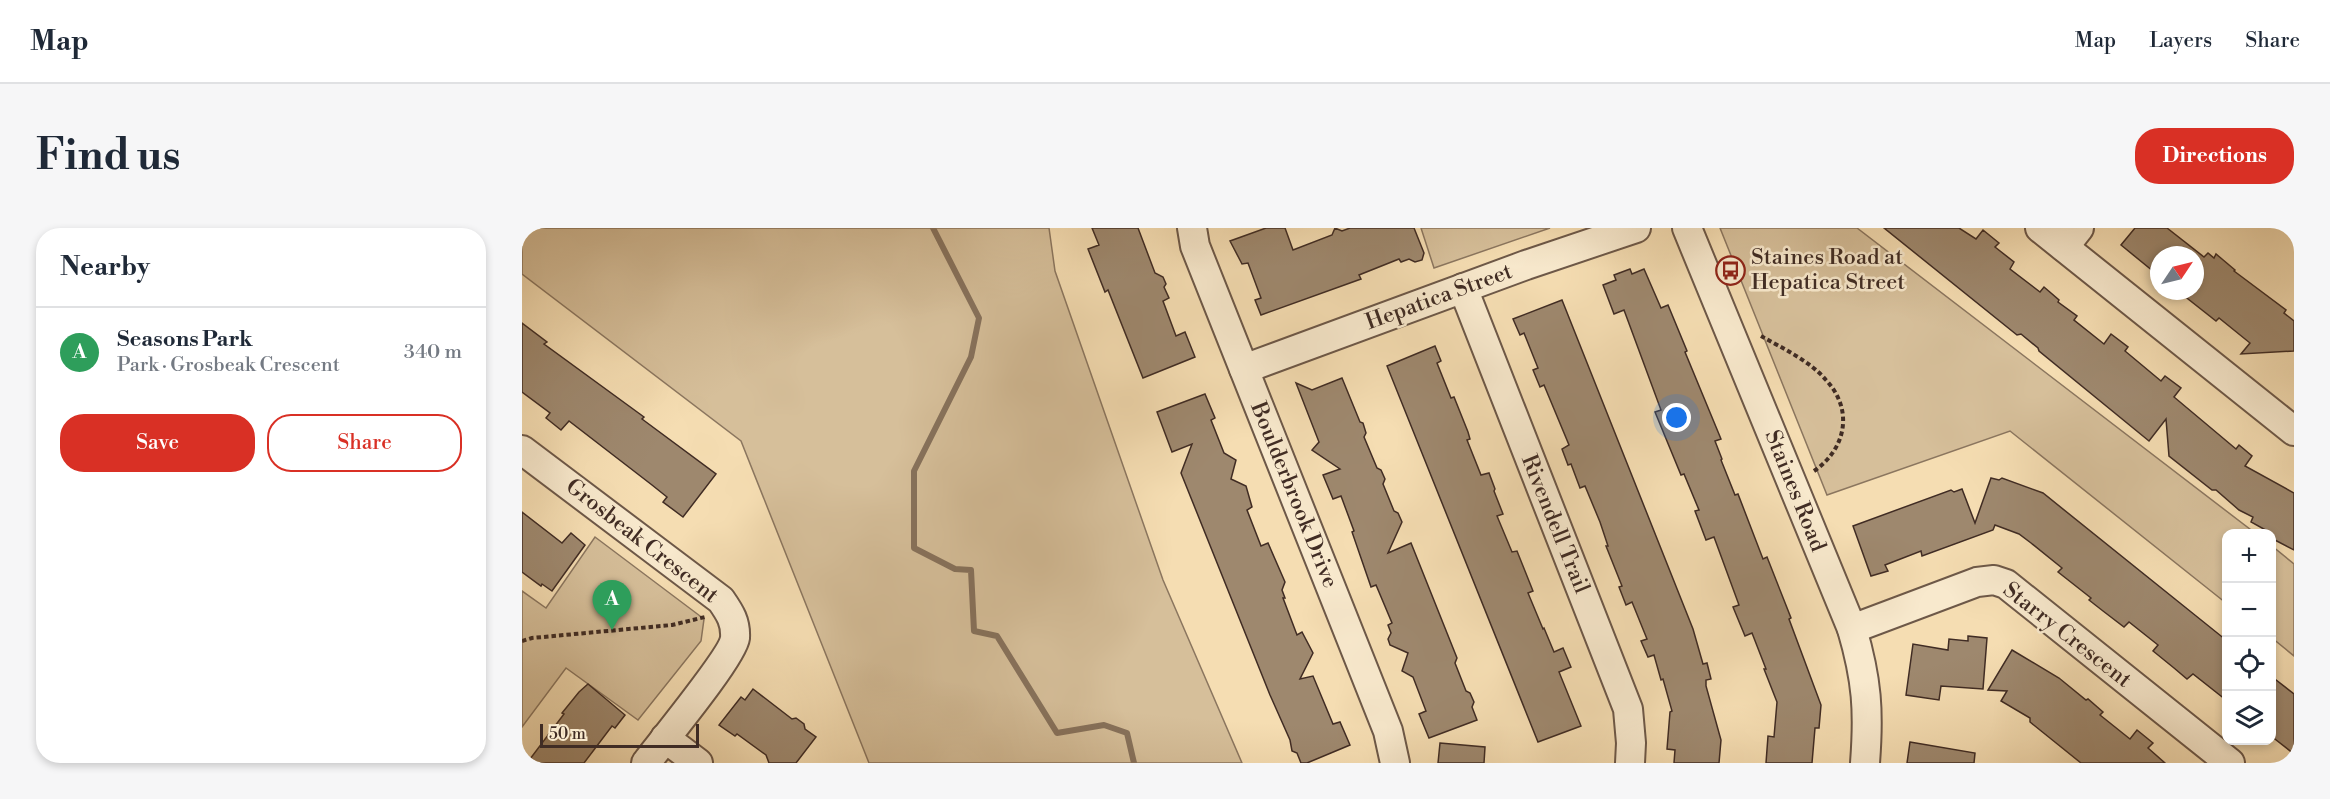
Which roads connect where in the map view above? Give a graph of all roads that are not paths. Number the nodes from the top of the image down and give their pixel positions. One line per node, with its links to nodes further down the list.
1 (1192, 228): 7 (street, Boulderbrook Drive)
2 (1635, 228): 6 (street, Hepatica Street)
3 (1687, 228): 10 (street, Staines Road)
4 (2040, 228): 5 (street)
5 (2071, 238): 8 (street)
6 (1463, 288): 7 (street, Hepatica Street); 15 (street, Rivendell Trail)
7 (1244, 369): 14 (street, Boulderbrook Drive)
8 (2294, 431)
9 (522, 450): 11 (street, Grosbeak Crescent)
10 (1851, 629): 16 (street, Staines Road); 17 (street, Starry Crescent)
11 (665, 738): 12 (street, Grosbeak Crescent); 13 (street)
12 (646, 763)
13 (698, 763)
14 (1395, 763)
15 (1630, 763)
16 (1865, 763)
17 (2230, 763)

